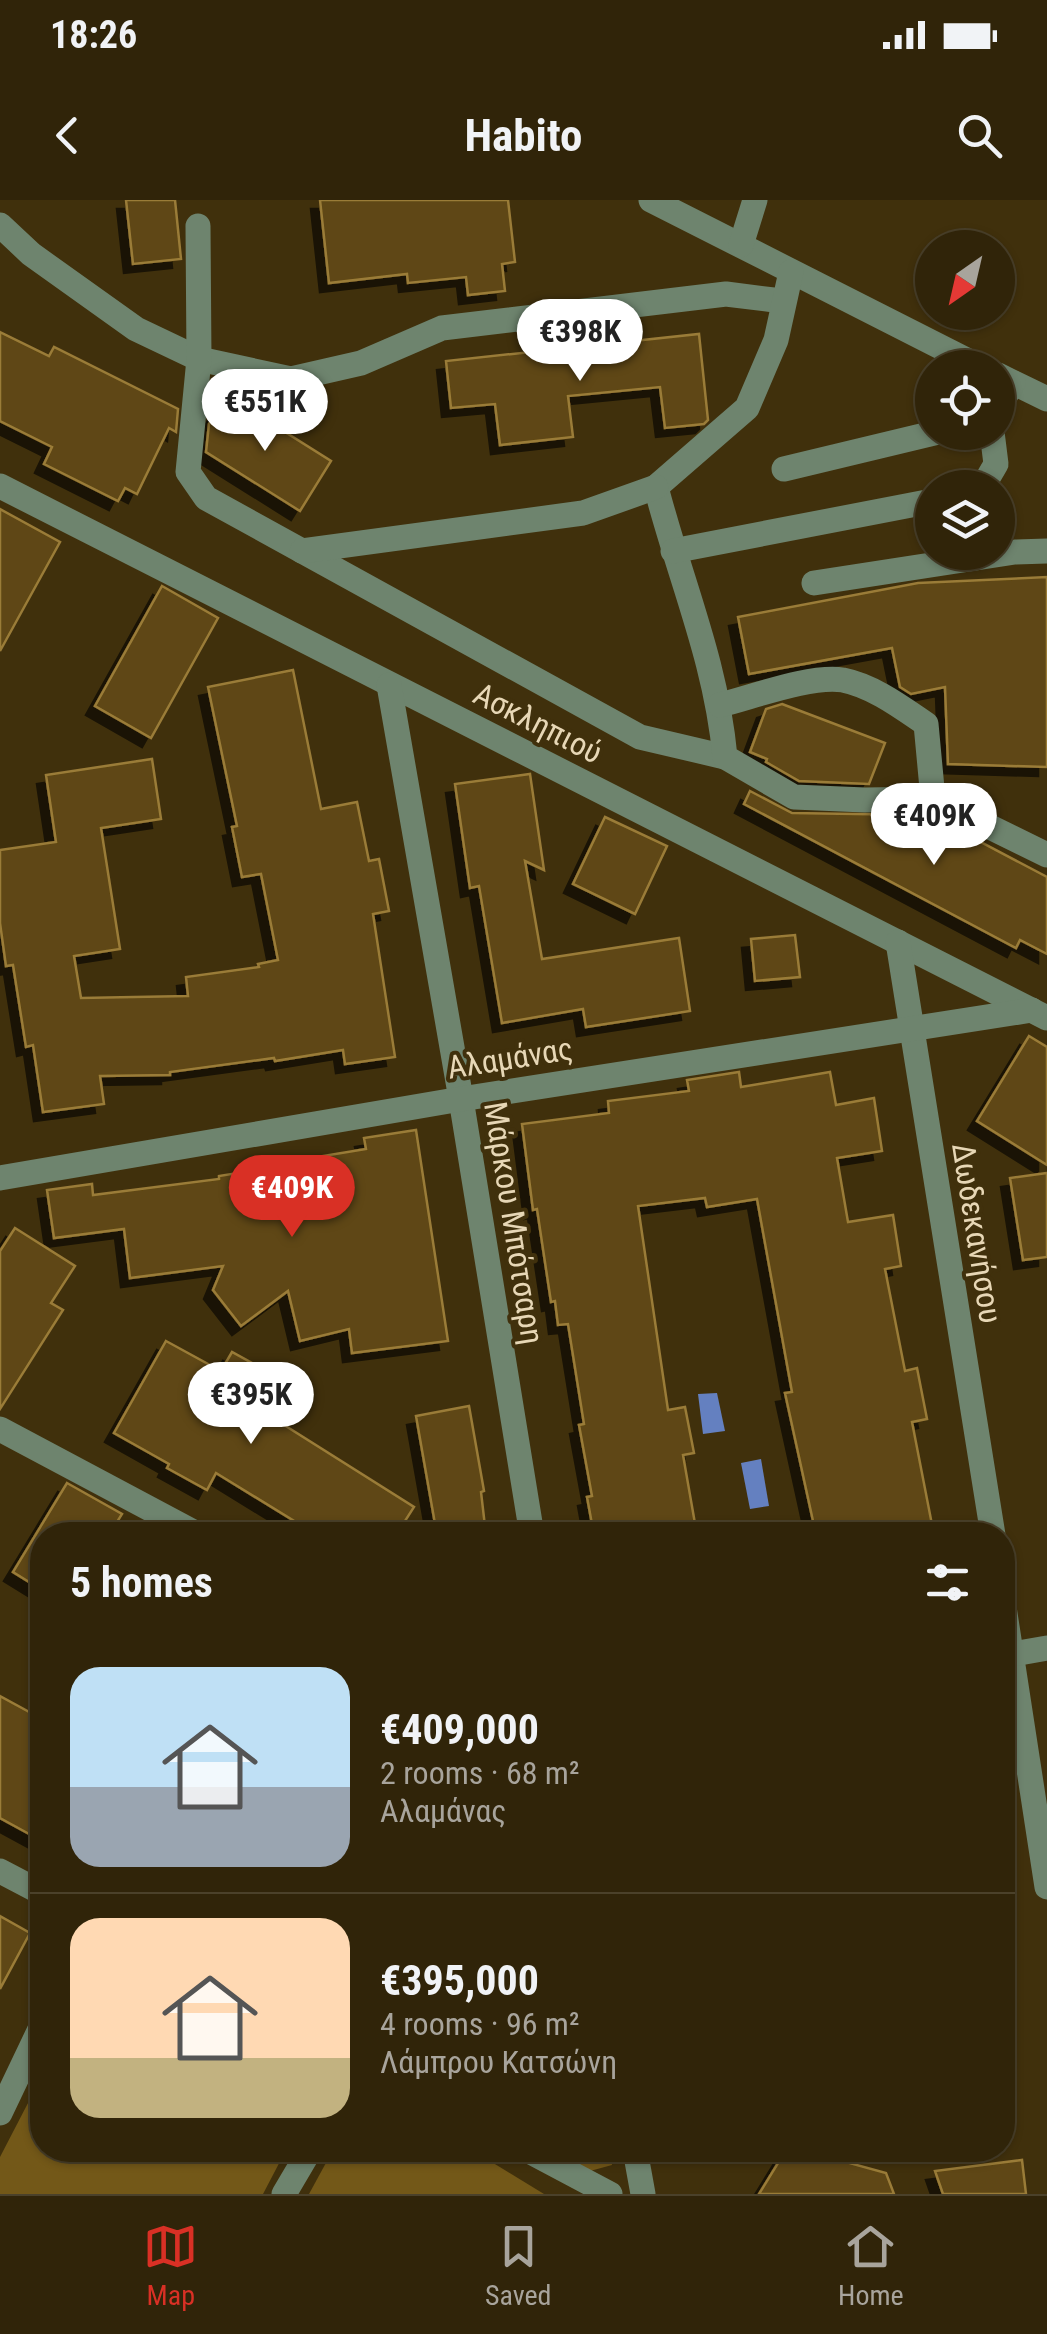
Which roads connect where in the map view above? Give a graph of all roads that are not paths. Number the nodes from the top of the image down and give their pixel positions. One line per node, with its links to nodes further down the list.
1 (652, 200): 5 (street)
2 (755, 200): 5 (street)
3 (0, 225): 9 (street)
4 (198, 226): 9 (street)
5 (741, 246): 6 (street)
6 (791, 272): 7 (street); 8 (street)
7 (782, 301): 9 (street); 15 (street)
8 (946, 350)
9 (199, 358): 19 (street)
10 (1015, 384): 11 (street)
11 (1047, 399)
12 (915, 438): 13 (street)
13 (784, 470)
14 (0, 486): 21 (street, Ασκληπιού)
15 (656, 487): 17 (street); 19 (street)
16 (915, 504): 17 (street)
17 (672, 550): 22 (street)
18 (1047, 551): 20 (street)
19 (302, 552): 23 (street)
20 (814, 583)
21 (389, 684): 26 (street, Ασκληπιού); 29 (street, Μάρκου Μπότσαρη)
22 (720, 705): 23 (street); 24 (street)
23 (725, 757): 24 (street)
24 (933, 798): 25 (street)
25 (1047, 856)
26 (898, 942): 27 (street, Ασκληπιού); 28 (street, Δωδεκανήσου)
27 (1039, 1014): 28 (street, Αλαμάνας)
28 (910, 1029): 29 (street, Αλαμάνας); 34 (street, Δωδεκανήσου)
29 (461, 1099): 30 (street, Αλαμάνας); 33 (street, Μάρκου Μπότσαρη)
30 (0, 1178)
31 (0, 1429): 32 (street)
32 (175, 1522)
33 (530, 1522)
34 (991, 1522)
35 (1047, 1648): 36 (street)
36 (1015, 1654)
37 (1015, 1701): 40 (street)
38 (0, 1871): 39 (street)
39 (30, 1887)
40 (1047, 1887)
41 (30, 2049): 42 (street)
42 (0, 2113)
43 (303, 2162): 46 (street)
44 (550, 2162): 47 (street)
45 (637, 2162): 48 (street)
46 (284, 2194)
47 (610, 2194)
48 (642, 2194)

